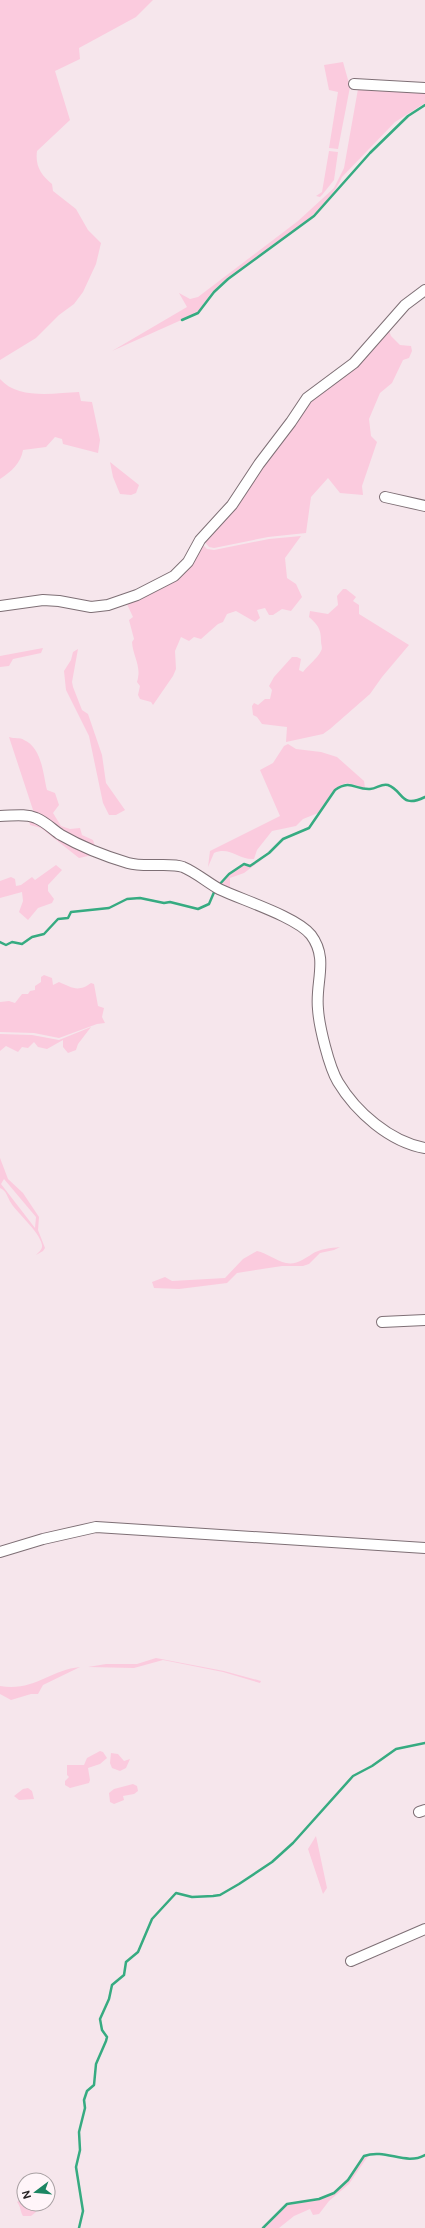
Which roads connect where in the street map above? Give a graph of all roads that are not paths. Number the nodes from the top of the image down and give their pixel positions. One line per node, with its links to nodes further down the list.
1 (354, 84): 2 (street)
2 (425, 88)
3 (425, 290): 6 (street)
4 (385, 497): 5 (street)
5 (425, 506)
6 (0, 606)
7 (0, 816): 8 (street)
8 (425, 1148)
9 (425, 1320): 10 (street)
10 (382, 1322)
11 (425, 1548): 12 (street)
12 (0, 1552)
13 (425, 1929): 14 (street)
14 (351, 1961)

